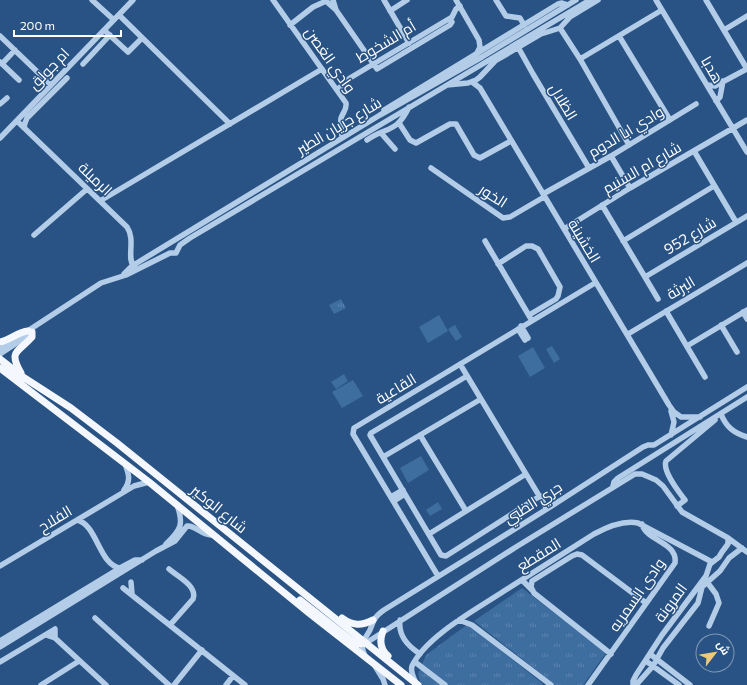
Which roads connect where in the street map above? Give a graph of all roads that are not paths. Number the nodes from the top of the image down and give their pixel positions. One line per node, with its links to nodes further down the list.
1 (92, 0): 22 (street)
2 (133, 0): 20 (street, ام جولق)
3 (273, 0): 23 (street, وادي الغصن)
4 (318, 0): 17 (street)
5 (384, 0): 19 (street)
6 (407, 0): 19 (street)
7 (456, 0): 16 (street)
8 (496, 0): 24 (street)
9 (576, 0): 15 (street, شارع جريان الطير)
10 (590, 0): 52 (street, شارع جريان الطير)
11 (598, 0): 25 (street, شارع جريان الطير)
12 (656, 0): 18 (street, هدبا)
13 (706, 0): 27 (street)
14 (328, 1): 17 (street); 42 (street)
15 (568, 5): 24 (street); 56 (street, شارع جريان الطير)
16 (460, 6): 32 (street, أم الشخوط); 34 (street)
17 (314, 7): 23 (street)
18 (662, 10): 30 (street); 51 (street, هدبا)
19 (390, 11): 33 (street)
20 (119, 15): 22 (street, ام جولق); 31 (street)
21 (747, 16): 27 (street)
22 (114, 20): 26 (street, ام جولق)
23 (290, 25): 43 (street, وادي الغصن)
24 (524, 25): 35 (street)
25 (560, 28): 36 (street, شارع جريان الطير); 39 (street)
26 (104, 30): 28 (street); 50 (street, ام جولق)
27 (724, 30): 44 (street)
28 (110, 35): 31 (street); 41 (street)
29 (0, 36): 37 (street)
30 (619, 36): 39 (street); 63 (street)
31 (142, 38): 67 (street)
32 (422, 39): 33 (street, أم الشخوط); 42 (street, أم الشخوط)
33 (409, 43): 42 (street, أم الشخوط)
34 (480, 44): 35 (street); 38 (street)
35 (487, 47): 38 (street)
36 (518, 47): 45 (street, شارع جريان الطير); 81 (street, الظلال)
37 (15, 50): 40 (street); 50 (street)
38 (477, 53): 56 (street)
39 (580, 59): 75 (street)
40 (1, 63): 47 (street)
41 (83, 64)
42 (376, 66): 55 (street, أم الشخوط)
43 (322, 69): 55 (street, وادي الغصن); 67 (street)
44 (747, 69): 48 (street)
45 (480, 77): 49 (street, شارع جريان الطير); 54 (street)
46 (67, 78): 68 (street)
47 (19, 80)
48 (723, 81): 53 (street); 59 (street)
49 (472, 82): 52 (street, شارع جريان الطير); 54 (street, الخشينة)
50 (51, 85): 65 (street, ام جولق)
51 (708, 85): 53 (street); 57 (street, هدبا)
52 (444, 86): 62 (street, شارع جريان الطير)
53 (715, 86): 57 (street)
54 (480, 88): 74 (street, الخشينة)
55 (337, 90): 72 (street, وادي الغصن)
56 (419, 91): 72 (street, شارع جريان الطير)
57 (712, 93): 59 (street, هدبا)
58 (7, 98): 60 (street)
59 (716, 101): 69 (street, هدبا)
60 (0, 104)
61 (696, 104): 63 (street, وادي ابا الدوم)
62 (409, 107): 66 (street); 95 (street, شارع جريان الطير)
63 (670, 120): 75 (street, وادي ابا الدوم)
64 (747, 120): 69 (street, شارع ام السنيم)
65 (16, 121): 68 (street, الرميلة); 71 (street, ام جولق)
66 (399, 123): 70 (street); 74 (street)
67 (230, 124): 86 (street)
68 (24, 128): 83 (street, الرميلة)
69 (732, 128): 77 (street, شارع ام السنيم); 78 (street, هدبا)
70 (381, 133): 73 (street); 76 (street)
71 (0, 138)
72 (342, 138): 94 (street, شارع جريان الطير)
73 (367, 140)
74 (511, 141): 85 (street, الخشينة)
75 (628, 145): 79 (street, وادي ابا الدوم)
76 (395, 148)
77 (694, 151): 82 (street); 84 (street, شارع ام السنيم)
78 (747, 152)
79 (611, 156): 81 (street, وادي ابا الدوم); 84 (street)
80 (431, 168): 85 (street, الخور)
81 (589, 168): 85 (street, وادي ابا الدوم)
82 (714, 186): 89 (street); 93 (street)
83 (87, 188): 86 (street, الرميلة); 91 (street)
84 (630, 188): 87 (street, شارع ام السنيم)
85 (544, 196): 90 (street, الخشينة)
86 (100, 201): 98 (street, الرميلة)
87 (602, 205): 90 (street, شارع ام السنيم); 93 (street)
88 (747, 216): 89 (street, شارع 952)
89 (736, 222): 99 (street, شارع 952)
90 (564, 229): 100 (street, الخشينة)
91 (34, 235)
92 (485, 241): 97 (street)
93 (624, 241): 99 (street)
94 (173, 242): 95 (street); 98 (street, شارع جريان الطير)
95 (178, 249): 98 (street, شارع جريان الطير)
96 (747, 263): 102 (street, البرثة)
97 (498, 264): 104 (street); 104 (street)
98 (135, 267): 108 (street, شارع جريان الطير)
99 (645, 277): 101 (street)
100 (595, 283): 104 (street, القاعية); 109 (street, الخشينة)
101 (658, 299)
102 (666, 311): 109 (street, البرثة); 112 (street)
103 (745, 311): 105 (street); 106 (street)
104 (530, 318): 107 (street, القاعية)
105 (747, 319)
106 (721, 325): 112 (street); 114 (street)
107 (519, 328): 110 (street); 117 (street, القاعية)
108 (30, 332): 111 (main road); 113 (street, شارع جريان الطير); 115 (street, شارع جريان الطير); 122 (main road)
109 (628, 334): 127 (street, الخشينة)
110 (527, 339)
111 (0, 342)
112 (687, 346): 123 (street)
113 (0, 349)
114 (737, 352)
115 (0, 354)
116 (0, 359): 122 (main road, شارع الوكير)
117 (460, 364): 121 (street); 141 (street, القاعية)
118 (0, 368): 120 (main road, شارع الوكير)
119 (0, 373): 120 (main road)
120 (8, 375): 134 (main road, شارع الوكير)
121 (467, 376): 126 (street); 133 (street)
122 (24, 377): 171 (main road, شارع الوكير)
123 (706, 377)
124 (747, 387): 129 (street, جري الظبي)
125 (747, 397): 128 (street, جري الظبي)
126 (481, 399): 130 (street); 135 (street)
127 (673, 412): 129 (street); 131 (street)
128 (720, 414): 132 (street); 137 (street, جري الظبي); 143 (street)
129 (701, 416): 131 (street, جري الظبي)
130 (420, 435): 133 (street); 145 (street)
131 (671, 435): 144 (street, جري الظبي)
132 (747, 437)
133 (383, 457): 138 (street)
134 (125, 464): 136 (main road, شارع الوكير); 139 (street)
135 (526, 474): 140 (street); 145 (street)
136 (149, 482): 139 (street, الفلاح); 142 (main road, شارع الوكير)
137 (613, 486): 143 (street, جري الظبي); 175 (street, جري الظبي)
138 (404, 492): 141 (street); 148 (street)
139 (122, 493): 146 (street, الفلاح)
140 (540, 496): 144 (street); 148 (street)
141 (393, 499): 161 (street, القاعية)
142 (177, 505): 149 (main road, شارع الوكير); 152 (street)
143 (677, 506): 150 (street)
144 (547, 509): 161 (street, جري الظبي)
145 (466, 511): 148 (street)
146 (77, 520): 156 (street); 157 (street, الفلاح)
147 (642, 524): 155 (street, المقطع); 162 (street, المقطع); 170 (street, وادى السمريه)
148 (429, 534)
149 (214, 535): 152 (street); 154 (main road, شارع الوكير)
150 (728, 538): 151 (street); 155 (street, المرونة)
151 (744, 550): 164 (street, المرونة)
152 (156, 552): 153 (street)
153 (142, 560): 158 (street); 169 (street)
154 (245, 560): 185 (main road); 196 (main road, شارع الوكير)
155 (712, 562): 190 (street, المرونة)
156 (110, 565): 158 (street); 160 (street)
157 (0, 566)
158 (120, 568): 160 (street)
159 (169, 569): 178 (street)
160 (109, 574): 165 (street)
161 (438, 576): 174 (street, جري الظبي)
162 (522, 580): 167 (street); 176 (street, المقطع)
163 (131, 582): 168 (street)
164 (707, 582): 179 (street); 191 (street, المرونة)
165 (88, 587): 169 (street); 173 (street)
166 (123, 588): 168 (street)
167 (533, 591): 170 (street); 189 (street)
168 (132, 594): 178 (street)
169 (85, 595): 177 (street)
170 (646, 603): 189 (street, وادى السمريه)
171 (325, 610): 174 (main road); 185 (main road, شارع الوكير)
172 (96, 618): 204 (street)
173 (34, 620): 177 (street); 184 (street)
174 (373, 620): 185 (street, جري الظبي)
175 (400, 620): 180 (street, جري الظبي); 181 (street)
176 (459, 620): 188 (street, المقطع); 202 (street)
177 (42, 621): 186 (street)
178 (170, 625): 187 (street)
179 (709, 626)
180 (386, 630): 181 (street); 185 (street, جري الظبي); 198 (main road)
181 (399, 632): 188 (street)
182 (46, 635): 183 (street); 183 (street); 194 (street)
183 (55, 638): 192 (street)
184 (0, 641)
185 (364, 642): 196 (street); 198 (main road, شارع الوكير)
186 (0, 647)
187 (202, 650): 199 (street); 205 (street)
188 (420, 654): 195 (street, المقطع)
189 (611, 654): 211 (street, وادى السمريه)
190 (650, 654): 191 (street); 193 (street, المرونة)
191 (657, 659): 197 (street, المرونة); 214 (street)
192 (79, 661): 200 (street); 203 (street)
193 (646, 661): 197 (street); 212 (street, المرونة)
194 (0, 662)
195 (415, 662): 201 (street); 210 (street)
196 (372, 663): 208 (street); 209 (main road, شارع الوكير)
197 (653, 666): 212 (street, المرونة); 213 (street)
198 (397, 667): 201 (main road, شارع الوكير)
199 (233, 676): 206 (street); 207 (street)
200 (43, 684)
201 (417, 684)
202 (548, 684)
203 (106, 685)
204 (168, 685)
205 (174, 685)
206 (226, 685)
207 (245, 685)
208 (385, 685)
209 (401, 685)
210 (445, 685)
211 (588, 685)
212 (635, 685)
213 (679, 685)
214 (690, 685)

